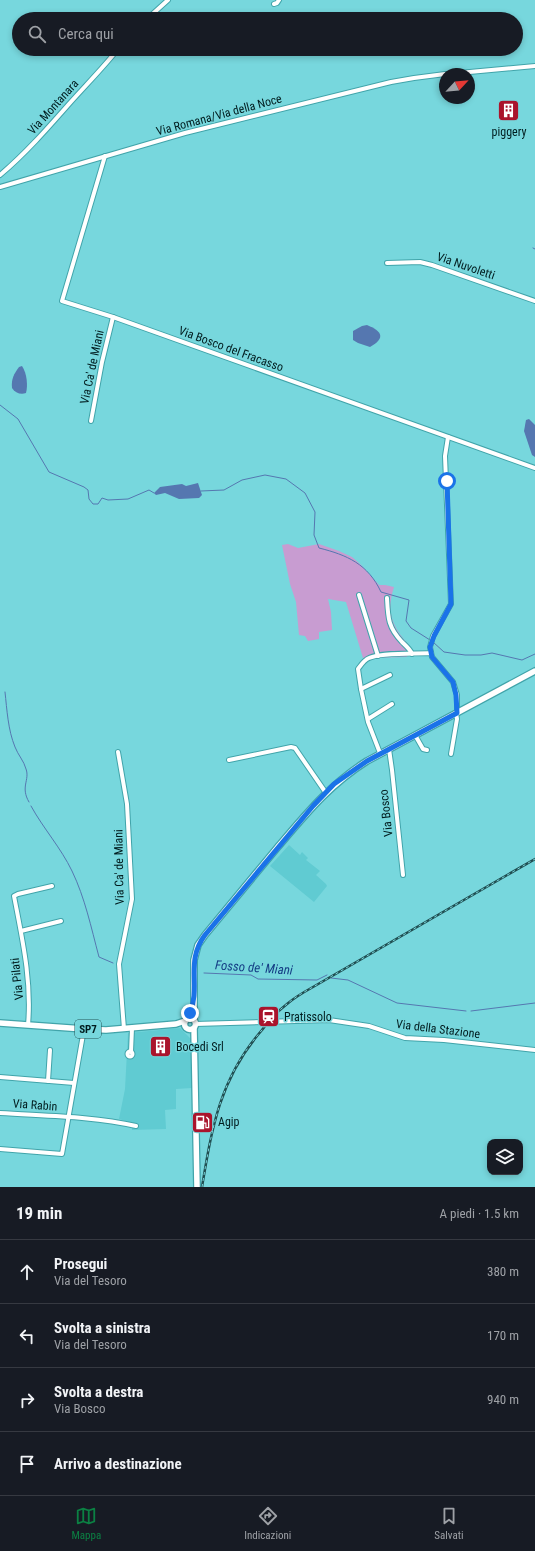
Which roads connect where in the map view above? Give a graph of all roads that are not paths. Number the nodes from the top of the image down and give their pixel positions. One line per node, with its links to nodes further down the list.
1 (168, 0): 4 (street)
2 (279, 0): 3 (street)
3 (274, 4)
4 (155, 12)
5 (112, 56): 10 (street, Via Montanara)
6 (535, 66): 7 (street, Via Romana/Via della Noce)
7 (475, 71)
8 (439, 75): 9 (street, Via Romana/Via della Noce)
9 (105, 156): 11 (street, Via Romana/Via della Noce); 14 (street, Via Bosco del Fracasso)
10 (0, 176)
11 (0, 187)
12 (387, 262): 13 (street, Via Nuvoletti)
13 (535, 301)
14 (113, 318): 15 (street, Via Ca' de Miani); 16 (street, Via Bosco del Fracasso)
15 (91, 421)
16 (448, 437): 17 (street, Via Bosco del Fracasso); 20 (street)
17 (535, 468)
18 (359, 595): 22 (street)
19 (387, 598): 21 (street)
20 (430, 653): 21 (street); 27 (street)
21 (412, 654): 22 (street)
22 (378, 656): 25 (street)
23 (535, 671): 27 (main road)
24 (390, 675): 25 (street)
25 (361, 689): 28 (street)
26 (392, 704): 28 (street)
27 (456, 713): 29 (main road); 34 (street)
28 (368, 719): 33 (street)
29 (415, 735): 30 (main road); 31 (street)
30 (389, 749): 33 (main road); 37 (street, Via Bosco)
31 (427, 750)
32 (118, 752): 49 (street, Via Ca' de Miani)
33 (380, 753): 36 (main road)
34 (451, 754)
35 (229, 760): 36 (street)
36 (326, 792): 41 (main road)
37 (403, 875)
38 (52, 886): 40 (street, Via Pilati)
39 (61, 921): 40 (street)
40 (21, 931): 44 (street, Via Pilati)
41 (193, 1003): 42 (main road); 46 (main road)
42 (186, 1020): 45 (main road, SP7); 46 (main road); 50 (main road)
43 (0, 1023): 44 (main road, SP7)
44 (28, 1024): 48 (main road, SP7)
45 (176, 1024): 47 (main road, SP7); 50 (main road, SP7)
46 (194, 1024): 50 (main road); 51 (main road); 53 (street, Via della Stazione)
47 (132, 1028): 49 (main road, SP7); 54 (street)
48 (84, 1029): 49 (main road, SP7); 57 (street)
49 (124, 1029)
50 (186, 1029): 51 (main road)
51 (195, 1042): 62 (main road)
52 (50, 1050): 56 (street)
53 (535, 1050)
54 (131, 1052)
55 (0, 1077): 56 (street)
56 (48, 1081): 57 (street)
57 (74, 1083): 59 (street)
58 (0, 1113): 59 (street, Via Rabin)
59 (68, 1117): 60 (street, Via Rabin); 61 (street)
60 (136, 1126)
61 (0, 1149)
62 (197, 1187)

